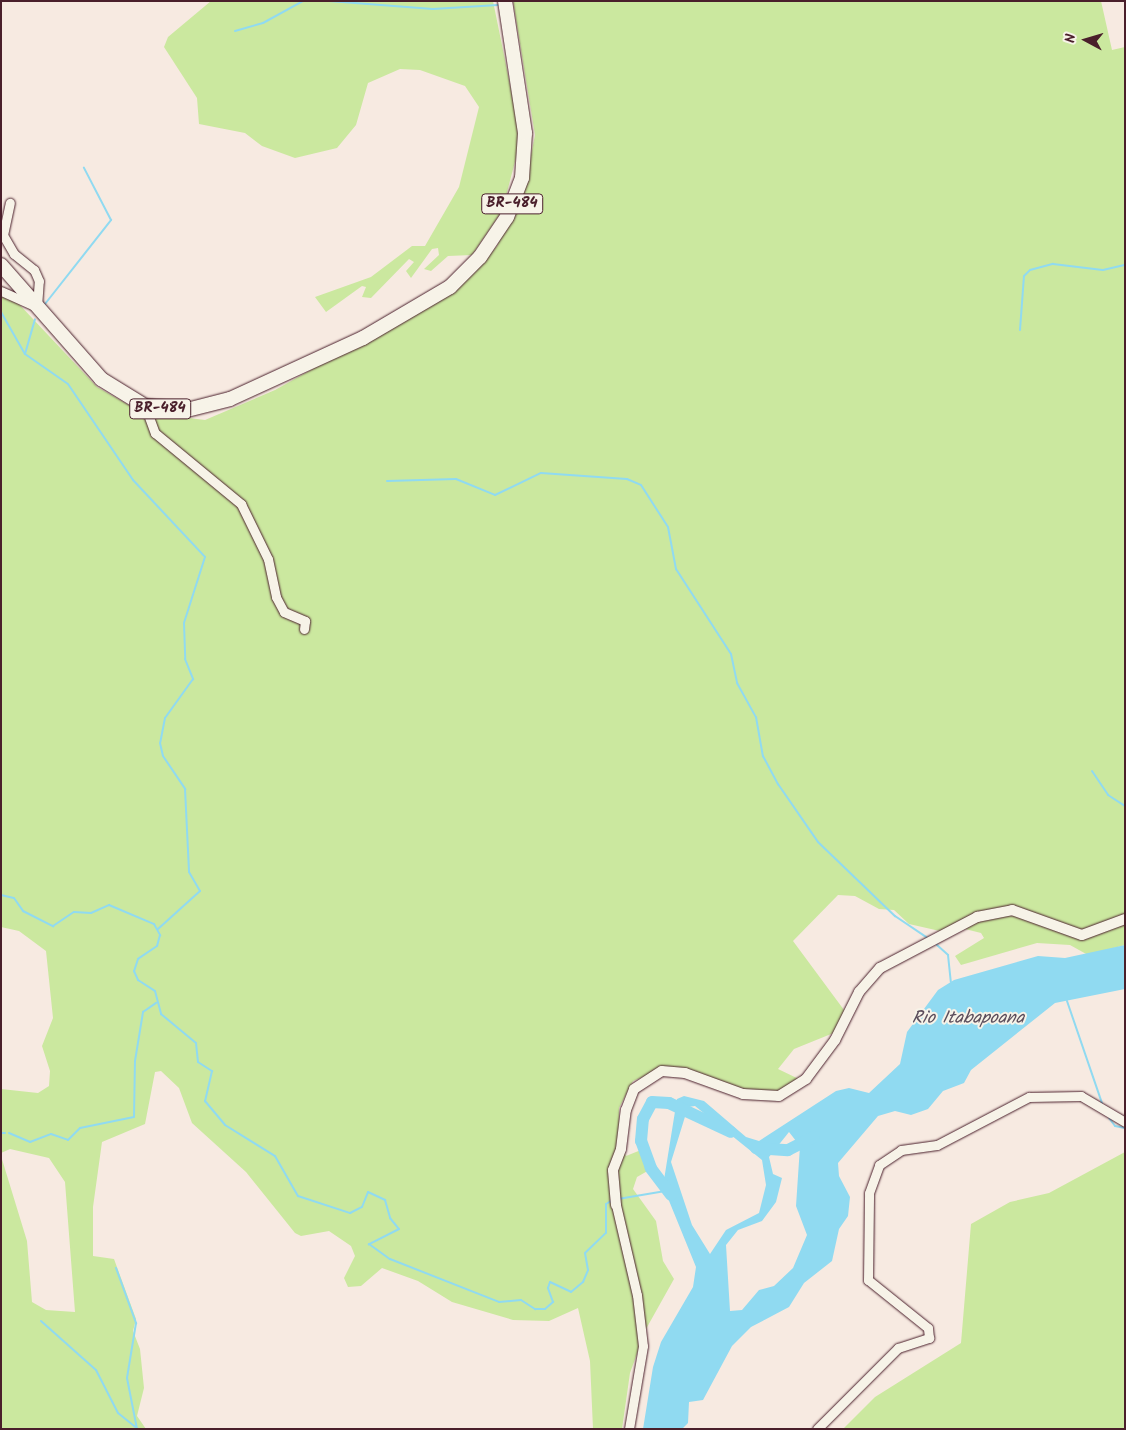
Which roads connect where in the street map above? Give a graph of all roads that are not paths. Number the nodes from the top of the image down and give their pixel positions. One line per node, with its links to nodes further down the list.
1 (505, 1): 6 (main road, BR-484)
2 (10, 203): 5 (street)
3 (1, 266): 5 (main road, BR-484)
4 (1, 291): 5 (street)
5 (37, 307): 6 (main road, BR-484)
6 (145, 406): 7 (street)
7 (304, 629)
8 (1125, 919): 10 (street)
9 (1125, 1122): 12 (street)
10 (615, 1200): 11 (street)
11 (629, 1429)
12 (817, 1429)

